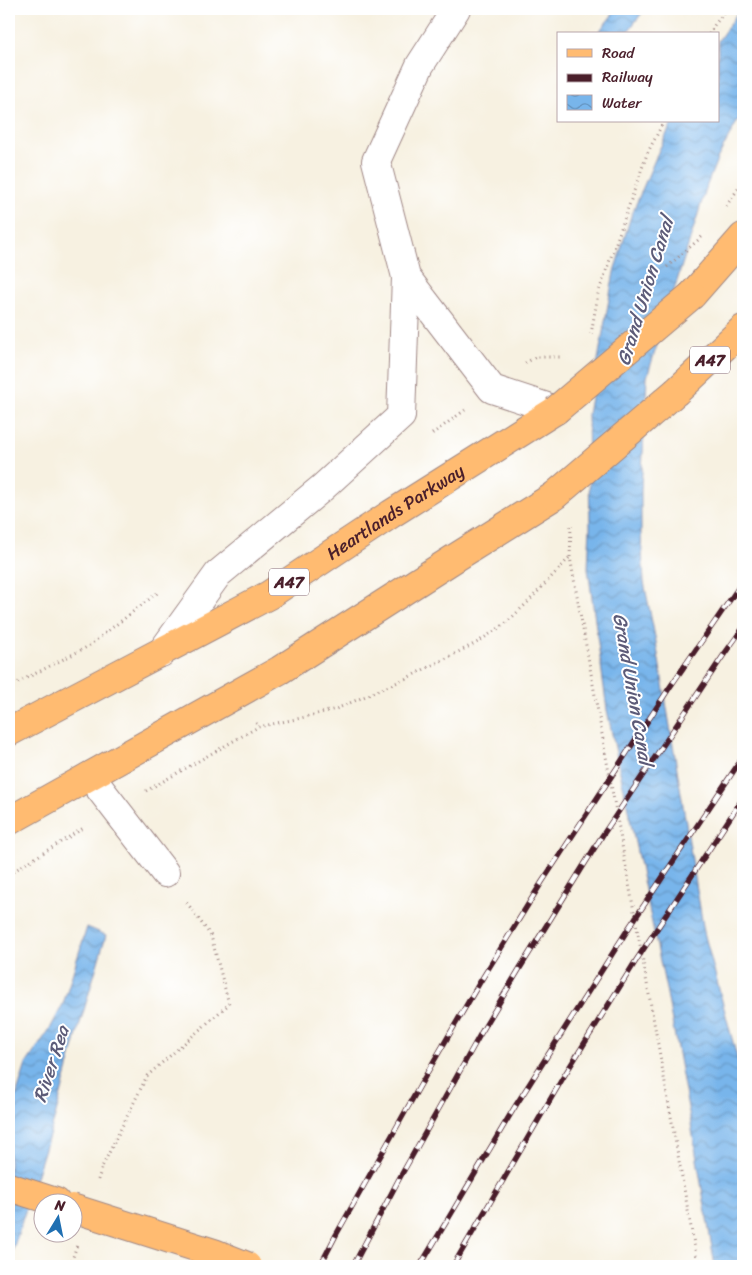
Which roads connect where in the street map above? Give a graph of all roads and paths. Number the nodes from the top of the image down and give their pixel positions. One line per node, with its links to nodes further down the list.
1 (456, 9): 5 (lane)
2 (727, 9): 3 (path)
3 (710, 32)
4 (743, 237): 7 (main road, Heartlands Parkway / A47, bridge)
5 (406, 277): 7 (lane); 8 (lane)
6 (743, 329): 9 (main road, A47, bridge)
7 (556, 410): 8 (main road, Heartlands Parkway / A47)
8 (161, 653): 10 (main road, Heartlands Parkway / A47)
9 (240, 692): 11 (main road, A47); 21 (path)
10 (9, 732)
11 (90, 776): 12 (main road, A47); 13 (lane)
12 (9, 821)
13 (165, 873): 14 (path)
14 (96, 1185)
15 (9, 1187): 16 (main road)
16 (32, 1194)
17 (82, 1211): 20 (main road, bridge)
18 (77, 1242): 19 (path)
19 (70, 1266)
20 (247, 1266)
21 (698, 1266)

